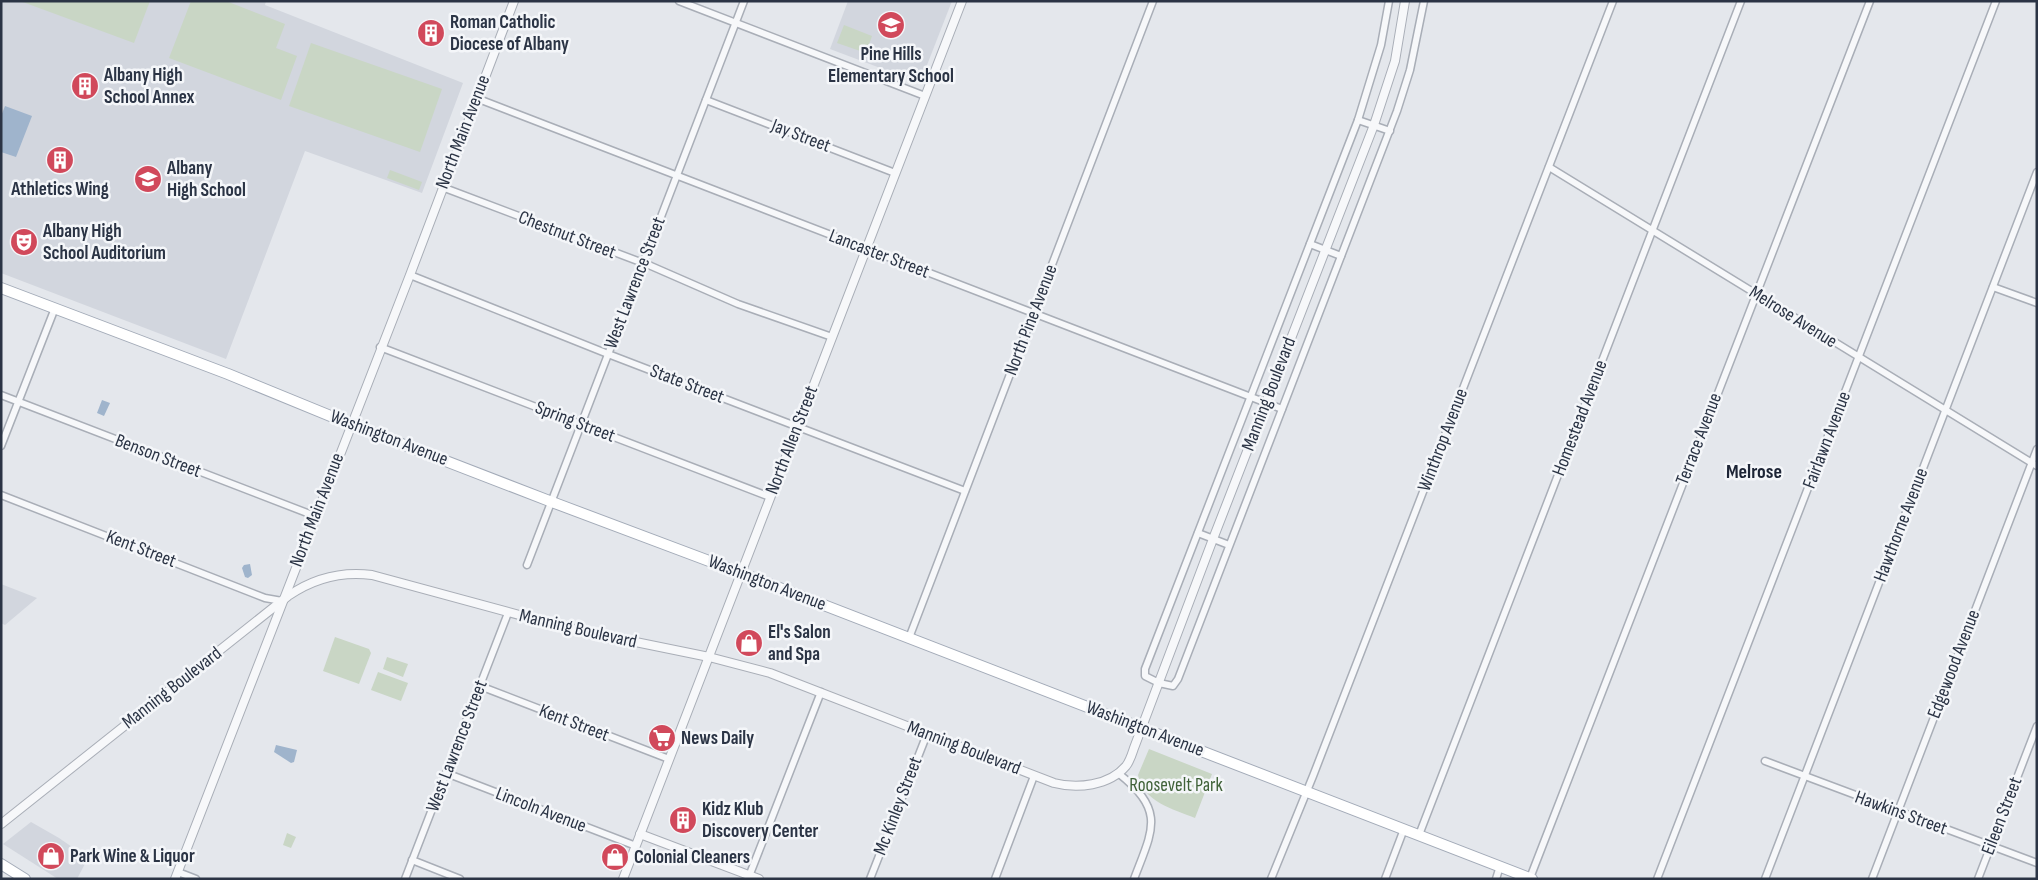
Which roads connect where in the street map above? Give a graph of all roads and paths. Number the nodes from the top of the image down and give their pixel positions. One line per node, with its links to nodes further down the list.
1 (514, 1): 15 (street, North Main Avenue)
2 (679, 1): 13 (street)
3 (744, 1): 13 (street, West Lawrence Street)
4 (962, 1): 14 (street, North Allen Street)
5 (1153, 1): 37 (street, North Pine Avenue)
6 (1389, 1): 17 (street, Manning Boulevard)
7 (1405, 1): 18 (street, Manning Boulevard)
8 (1424, 1): 19 (street, Manning Boulevard)
9 (1613, 1): 20 (street, Winthrop Avenue)
10 (1741, 1): 25 (street, Homestead Avenue)
11 (1870, 1): 34 (street, Terrace Avenue)
12 (1996, 1): 41 (street, Fairlawn Avenue)
13 (735, 23): 14 (street); 16 (street, West Lawrence Street)
14 (925, 96): 22 (street, North Allen Street)
15 (476, 98): 23 (street, Lancaster Street); 24 (street, North Main Avenue)
16 (706, 100): 22 (street, Jay Street); 23 (street, West Lawrence Street)
17 (1358, 120): 18 (street); 26 (street, Manning Boulevard)
18 (1374, 125): 19 (street); 28 (street, Manning Boulevard)
19 (1390, 131): 29 (street, Manning Boulevard)
20 (1549, 168): 25 (street, Melrose Avenue); 80 (street, Winthrop Avenue)
21 (2037, 172): 32 (street, Hawthorne Avenue)
22 (895, 173): 27 (street, North Allen Street)
23 (677, 176): 27 (street, Lancaster Street); 30 (street, West Lawrence Street)
24 (442, 187): 30 (street, Chestnut Street); 31 (street, North Main Avenue)
25 (1653, 231): 34 (street, Melrose Avenue); 85 (street, Homestead Avenue)
26 (1310, 244): 28 (street); 43 (street, Manning Boulevard)
27 (866, 249): 37 (street, Lancaster Street); 38 (street, North Allen Street)
28 (1325, 249): 29 (street); 45 (street, Manning Boulevard)
29 (1341, 256): 46 (street, Manning Boulevard)
30 (643, 264): 38 (street, Chestnut Street); 40 (street, West Lawrence Street)
31 (410, 275): 39 (street, North Main Avenue); 40 (street, State Street)
32 (1993, 286): 35 (street); 47 (street, Hawthorne Avenue)
33 (1, 288): 36 (main road, Washington Avenue)
34 (1756, 294): 41 (street, Melrose Avenue); 94 (street, Terrace Avenue)
35 (2037, 303)
36 (55, 308): 44 (street); 48 (main road, Washington Avenue)
37 (1033, 314): 43 (street, Lancaster Street); 54 (street, North Pine Avenue)
38 (832, 337): 50 (street, North Allen Street)
39 (380, 347): 48 (street, North Main Avenue); 49 (street, Spring Street)
40 (608, 354): 49 (street, West Lawrence Street); 50 (street, State Street)
41 (1858, 357): 47 (street, Melrose Avenue); 107 (street, Fairlawn Avenue)
42 (1, 396): 44 (street, Benson Street)
43 (1251, 397): 45 (street, Lancaster Street); 59 (street, Manning Boulevard)
44 (18, 402): 51 (street); 58 (street, Benson Street)
45 (1266, 402): 46 (street, Lancaster Street); 60 (street, Manning Boulevard)
46 (1282, 409): 61 (street, Manning Boulevard)
47 (1945, 411): 53 (street, Melrose Avenue); 79 (street, Hawthorne Avenue)
48 (350, 424): 57 (main road, Washington Avenue); 58 (street, North Main Avenue)
49 (581, 424): 56 (street, Spring Street); 57 (street, West Lawrence Street)
50 (797, 426): 54 (street, State Street); 56 (street, North Allen Street)
51 (1, 446)
52 (2037, 449): 53 (street, Edgewood Avenue)
53 (2034, 465): 81 (street, Edgewood Avenue)
54 (965, 491): 66 (street, North Pine Avenue)
55 (1, 495): 64 (street, Kent Street)
56 (770, 497): 63 (street, North Allen Street)
57 (552, 502): 62 (street, West Lawrence Street); 63 (main road, Washington Avenue)
58 (315, 516): 64 (street, North Main Avenue)
59 (1198, 533): 60 (street); 68 (street, Manning Boulevard)
60 (1213, 539): 61 (street); 68 (street, Manning Boulevard)
61 (1229, 545): 68 (street, Manning Boulevard)
62 (527, 565)
63 (741, 573): 66 (main road, Washington Avenue); 67 (street, North Allen Street)
64 (282, 601): 65 (street, Manning Boulevard); 82 (street, Manning Boulevard); 92 (street, North Main Avenue)
65 (508, 613): 67 (street, Manning Boulevard); 69 (street, West Lawrence Street)
66 (908, 638): 72 (main road, Washington Avenue)
67 (709, 657): 70 (street, Manning Boulevard); 74 (street, North Allen Street)
68 (1159, 684): 72 (street, Manning Boulevard)
69 (480, 686): 74 (street, Kent Street); 76 (street, West Lawrence Street)
70 (821, 692): 73 (street, Manning Boulevard); 93 (street)
71 (2037, 726): 86 (street, Eileen Street)
72 (1142, 728): 77 (street, Manning Boulevard); 80 (main road, Washington Avenue)
73 (927, 734): 78 (street, Manning Boulevard); 101 (street, Mc Kinley Street)
74 (669, 759): 84 (street, North Allen Street)
75 (1765, 761): 79 (street, Hawkins Street)
76 (446, 773): 87 (street, Lincoln Avenue); 88 (street, West Lawrence Street)
77 (1118, 773): 78 (street, Manning Boulevard); 103 (street)
78 (1034, 776): 102 (street)
79 (1804, 776): 81 (street, Hawkins Street); 108 (street, Hawthorne Avenue)
80 (1307, 792): 83 (main road, Washington Avenue); 104 (street, Winthrop Avenue)
81 (1897, 812): 86 (street, Hawkins Street); 109 (street, Edgewood Avenue)
82 (1, 824)
83 (1404, 829): 85 (main road, Washington Avenue); 105 (street)
84 (640, 834): 87 (street, North Allen Street); 93 (street)
85 (1419, 835): 91 (main road, Washington Avenue)
86 (1991, 845): 89 (street, Hawkins Street); 110 (street, Eileen Street)
87 (636, 846): 99 (street, North Allen Street)
88 (412, 860): 97 (street, West Lawrence Street); 98 (street)
89 (2037, 863)
90 (1, 864): 95 (main road)
91 (1500, 866): 94 (main road, Washington Avenue); 106 (street)
92 (176, 875): 96 (street)
93 (749, 877): 100 (street)
94 (1531, 878)
95 (26, 879)
96 (196, 879)
97 (405, 879)
98 (460, 879)
99 (623, 879)
100 (759, 879)
101 (870, 879)
102 (995, 879)
103 (1134, 879)
104 (1271, 879)
105 (1385, 879)
106 (1496, 879)
107 (1657, 879)
108 (1765, 879)
109 (1872, 879)
110 (1978, 879)

